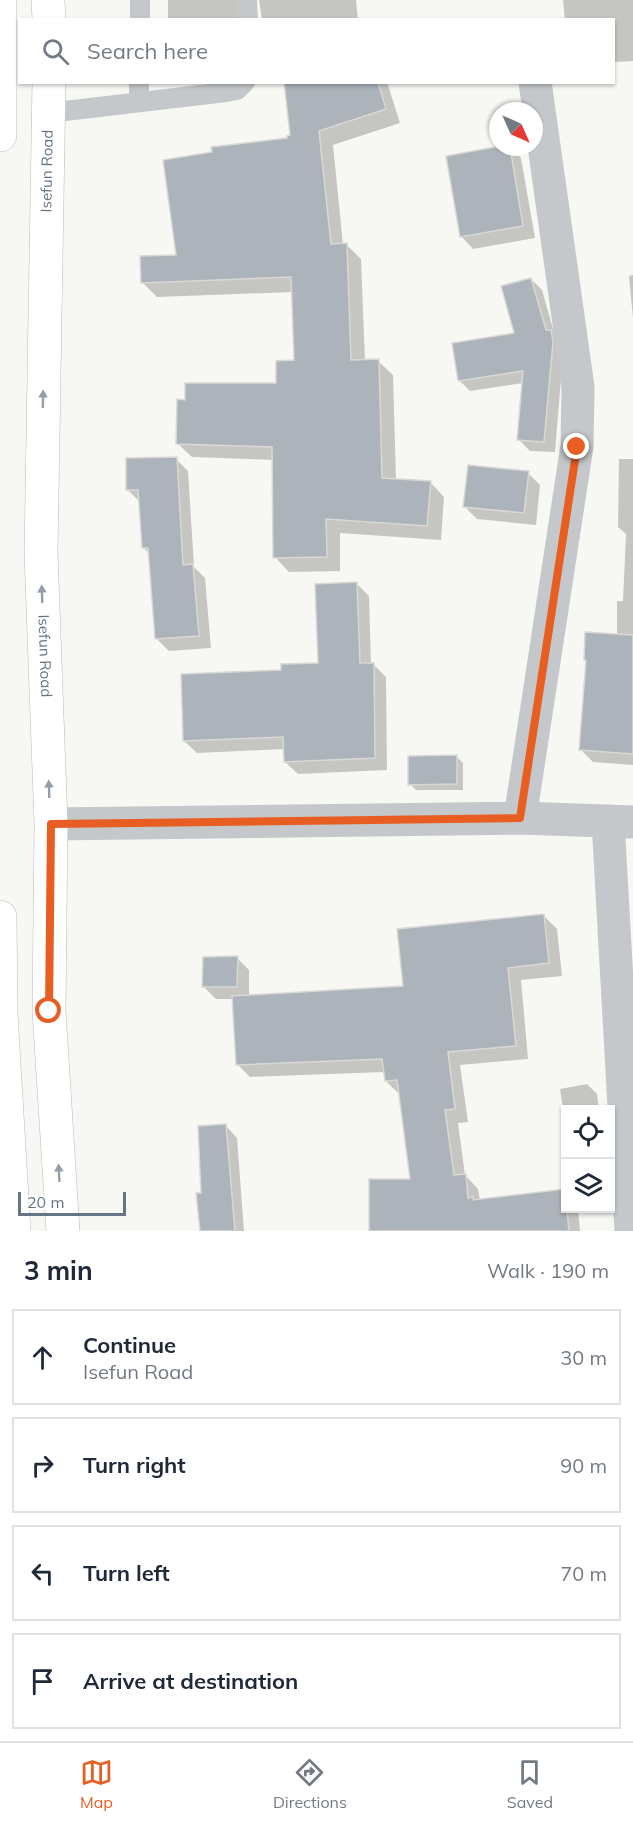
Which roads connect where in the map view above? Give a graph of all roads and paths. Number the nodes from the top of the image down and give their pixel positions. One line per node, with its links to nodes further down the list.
1 (0, 0): 13 (street)
2 (48, 0): 5 (street)
3 (140, 0): 6 (lane)
4 (247, 0): 7 (lane)
5 (49, 18)
6 (140, 18)
7 (248, 18)
8 (139, 84): 12 (lane)
9 (243, 84): 12 (lane)
10 (535, 84): 14 (street)
11 (48, 98): 12 (lane); 16 (street, Isefun Road, one-way to 11)
12 (139, 102)
13 (0, 135)
14 (520, 818): 15 (street); 16 (street)
15 (621, 821): 21 (street)
16 (51, 824): 20 (street, Isefun Road, one-way to 16)
17 (0, 917): 18 (street)
18 (0, 1014): 19 (street)
19 (14, 1231)
20 (63, 1231)
21 (631, 1231)

